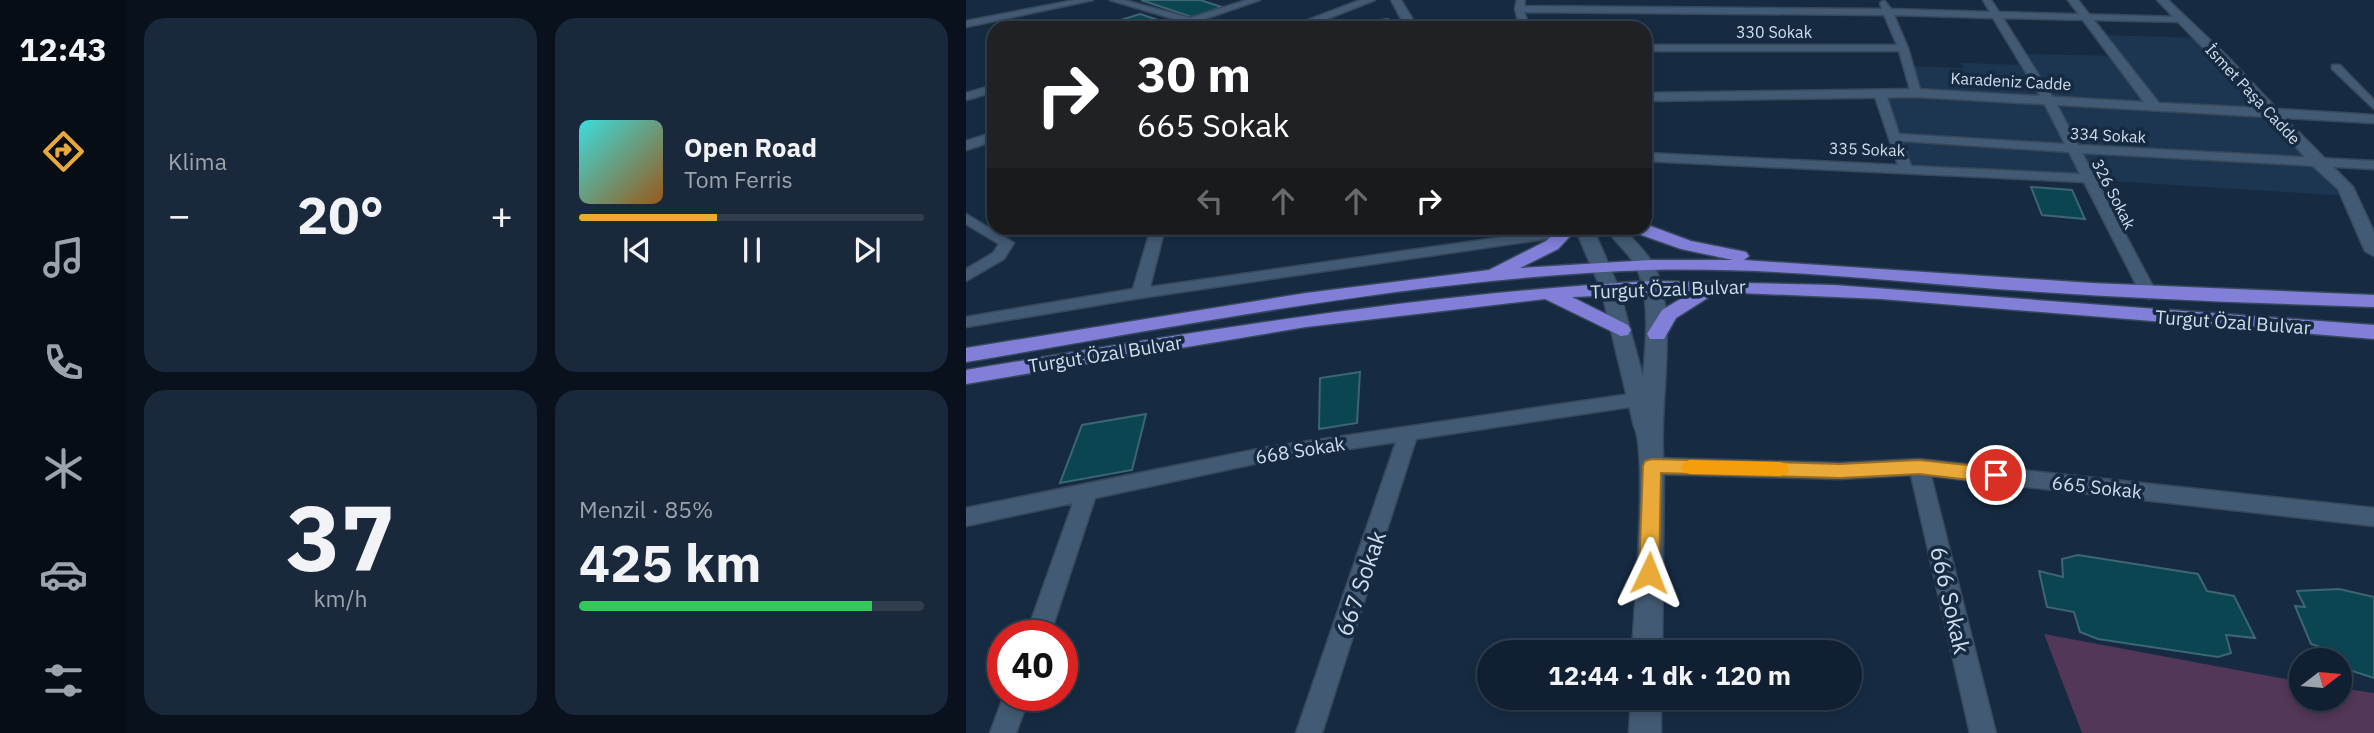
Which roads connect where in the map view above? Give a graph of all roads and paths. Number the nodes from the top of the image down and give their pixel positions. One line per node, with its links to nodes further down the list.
1 (1089, 0): 18 (street)
2 (1114, 0): 15 (street)
3 (1256, 0): 15 (street)
4 (1370, 0): 16 (street)
5 (1396, 0): 17 (street)
6 (1882, 0): 11 (street)
7 (1987, 0): 12 (street, 326 Sokak)
8 (2073, 0): 13 (street)
9 (2162, 0): 14 (street, İsmet Paşa Cadde)
10 (1520, 4): 11 (street)
11 (1886, 12): 12 (street); 21 (street)
12 (1995, 15): 13 (street); 28 (street, 326 Sokak)
13 (2087, 18): 14 (street); 30 (street)
14 (2183, 20): 31 (street, İsmet Paşa Cadde)
15 (1190, 21)
16 (1312, 21)
17 (1408, 21)
18 (966, 25): 19 (street)
19 (985, 31)
20 (1652, 48): 21 (street, 330 Sokak)
21 (1903, 48): 24 (street)
22 (2336, 67): 29 (street)
23 (987, 90): 26 (street)
24 (1916, 93): 25 (street, Karadeniz Cadde); 28 (street, Karadeniz Cadde)
25 (1880, 94): 27 (street, Karadeniz Cadde); 33 (street)
26 (966, 97)
27 (1652, 97)
28 (2049, 101): 30 (street, Karadeniz Cadde); 36 (street, 326 Sokak)
29 (2374, 106)
30 (2155, 107): 31 (street, Karadeniz Cadde)
31 (2269, 112): 32 (street, Karadeniz Cadde); 38 (street, İsmet Paşa Cadde)
32 (2374, 120)
33 (1896, 137): 36 (street, 334 Sokak); 40 (street)
34 (987, 138): 35 (street)
35 (966, 146)
36 (2074, 149): 38 (street, 334 Sokak); 41 (street, 326 Sokak)
37 (1652, 157): 40 (street, 335 Sokak)
38 (2318, 163): 39 (street, 334 Sokak); 42 (street, İsmet Paşa Cadde)
39 (2374, 165)
40 (1905, 168): 41 (street, 335 Sokak)
41 (2088, 178): 63 (street, 326 Sokak)
42 (2345, 187): 43 (street, İsmet Paşa Cadde); 53 (street, İsmet Paşa Cadde)
43 (2374, 211)
44 (966, 218): 45 (street)
45 (987, 231)
46 (1652, 233): 54 (highway)
47 (994, 235): 56 (street)
48 (1156, 235): 61 (street)
49 (1533, 235): 61 (street)
50 (1562, 235): 58 (highway)
51 (1587, 235): 55 (street)
52 (1619, 235): 57 (street)
53 (2374, 251)
54 (1790, 266): 57 (highway, Turgut Özal Bulvar); 63 (highway, Turgut Özal Bulvar)
55 (1602, 268): 57 (highway, Turgut Özal Bulvar); 58 (highway, Turgut Özal Bulvar); 60 (street)
56 (966, 276)
57 (1648, 276): 59 (highway, Turgut Özal Bulvar); 60 (highway, Turgut Özal Bulvar); 68 (street)
58 (1485, 278): 69 (highway, Turgut Özal Bulvar)
59 (1715, 286): 67 (highway, Turgut Özal Bulvar); 68 (highway)
60 (1610, 289): 62 (highway, Turgut Özal Bulvar); 66 (street)
61 (1140, 293): 65 (street)
62 (1547, 294): 66 (highway); 70 (highway, Turgut Özal Bulvar)
63 (2149, 294): 64 (highway, Turgut Özal Bulvar)
64 (2374, 301)
65 (966, 322)
66 (1621, 330): 71 (street)
67 (2374, 332)
68 (1657, 334): 73 (street)
69 (966, 355)
70 (966, 377)
71 (1637, 400): 72 (street, 668 Sokak); 73 (street)
72 (1409, 433): 76 (street, 668 Sokak); 84 (street, 667 Sokak)
73 (1649, 439): 74 (street)
74 (1652, 466): 75 (street, 665 Sokak); 80 (street)
75 (1919, 467): 78 (street, 665 Sokak); 86 (street, 666 Sokak)
76 (1087, 492): 77 (street, 668 Sokak); 79 (street)
77 (966, 517)
78 (2374, 517)
79 (1043, 620)
80 (1647, 640)
81 (1646, 710): 85 (street)
82 (1011, 711): 83 (street)
83 (1003, 733)
84 (1310, 733)
85 (1645, 733)
86 (1983, 733)

